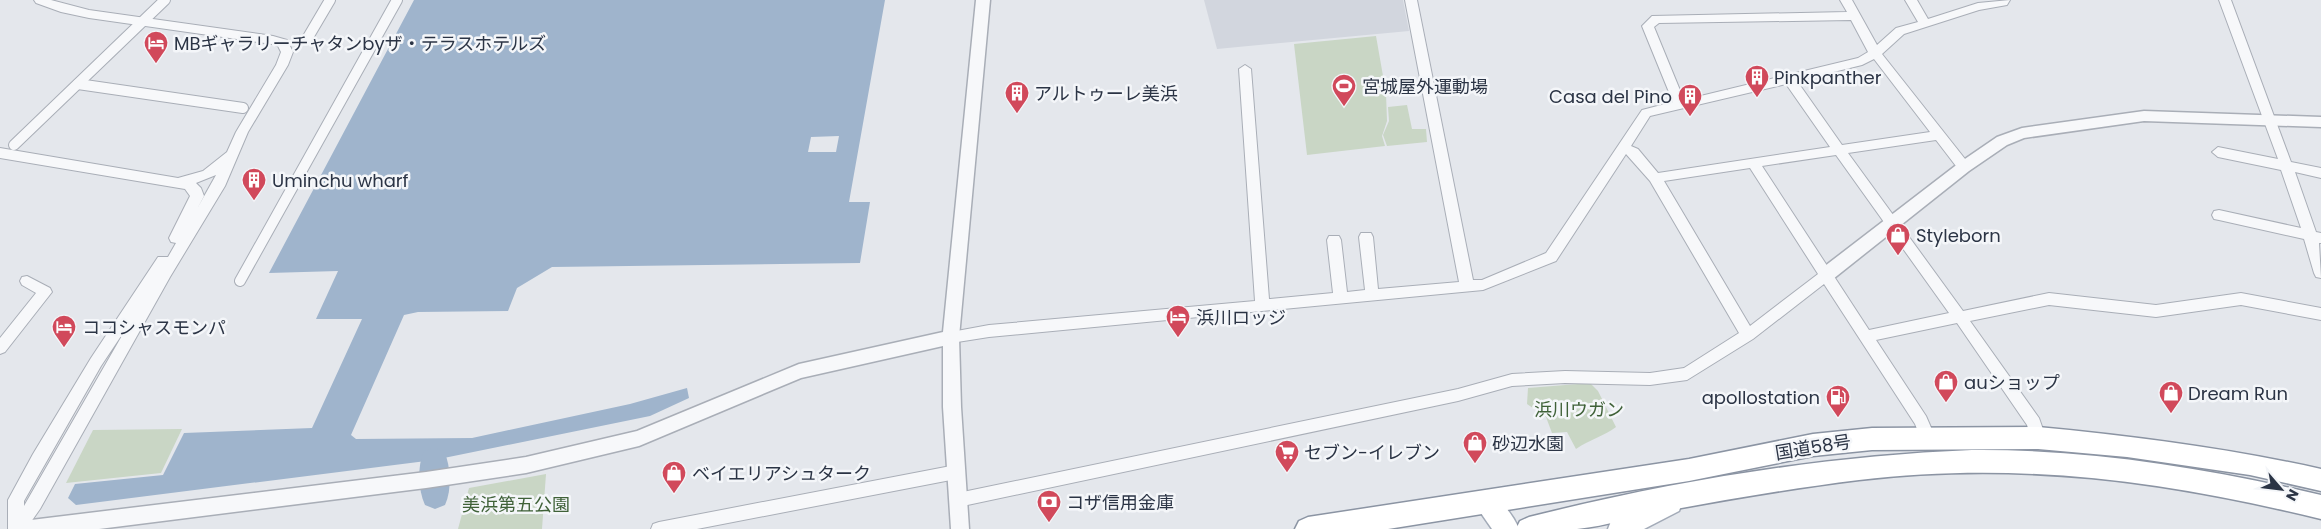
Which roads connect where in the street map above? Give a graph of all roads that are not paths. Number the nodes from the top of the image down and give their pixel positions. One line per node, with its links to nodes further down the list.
1 (40, 0): 13 (street)
2 (165, 0): 13 (street)
3 (330, 0): 15 (street)
4 (397, 0): 44 (street)
5 (983, 0): 54 (street)
6 (1411, 0): 46 (street)
7 (1846, 0): 12 (street)
8 (1911, 0): 14 (street)
9 (2004, 0): 11 (street)
10 (2225, 0): 22 (street)
11 (1976, 4): 14 (street)
12 (1854, 16): 16 (street); 20 (street)
13 (143, 21): 19 (street); 24 (street)
14 (1925, 24): 16 (street)
15 (307, 38)
16 (1874, 53): 18 (street); 25 (street)
17 (1245, 69): 49 (street)
18 (1789, 78): 20 (street); 28 (street)
19 (78, 84): 21 (street); 26 (street)
20 (1680, 105): 27 (street)
21 (242, 108)
22 (2269, 121): 23 (street); 32 (street); 33 (street)
23 (2321, 122)
24 (241, 134): 36 (street); 64 (street)
25 (1938, 135): 28 (street); 33 (street)
26 (14, 145)
27 (1622, 147): 35 (street); 46 (street)
28 (1839, 150): 31 (street); 38 (street)
29 (0, 152): 36 (street)
30 (2218, 152): 32 (street)
31 (1753, 164): 35 (street); 43 (street)
32 (2286, 166): 34 (street); 40 (street)
33 (1964, 167): 38 (street)
34 (2321, 173)
35 (1655, 178): 52 (street)
36 (181, 182): 64 (street)
37 (2219, 215): 40 (street)
38 (1890, 224): 43 (street); 51 (street)
39 (1366, 237): 47 (street)
40 (2316, 237): 42 (street)
41 (1334, 240): 48 (street)
42 (2321, 273)
43 (1827, 274): 52 (street); 53 (street)
44 (240, 280)
45 (28, 281): 55 (street)
46 (1467, 286): 47 (street)
47 (1372, 295): 48 (street)
48 (1341, 298): 49 (street)
49 (1262, 305): 54 (street)
50 (2321, 314): 51 (street)
51 (1960, 317): 53 (street); 56 (street)
52 (1748, 335): 61 (street)
53 (1866, 336): 57 (street)
54 (951, 337): 58 (street); 65 (street)
55 (0, 348)
56 (2038, 438): 57 (highway, 国道58号); 59 (highway, 国道58号)
57 (1928, 439): 62 (highway, 国道58号)
58 (956, 472): 61 (street); 66 (street)
59 (2321, 480)
60 (1686, 495): 63 (highway, 国道58号); 71 (highway, 国道58号); 72 (main road)
61 (958, 500): 67 (street)
62 (1486, 503): 68 (highway, 国道58号); 69 (main road); 70 (main road)
63 (2321, 506)
64 (16, 529)
65 (31, 529)
66 (659, 529)
67 (960, 529)
68 (1308, 529)
69 (1486, 529)
70 (1507, 529)
71 (1529, 529)
72 (1620, 529)

